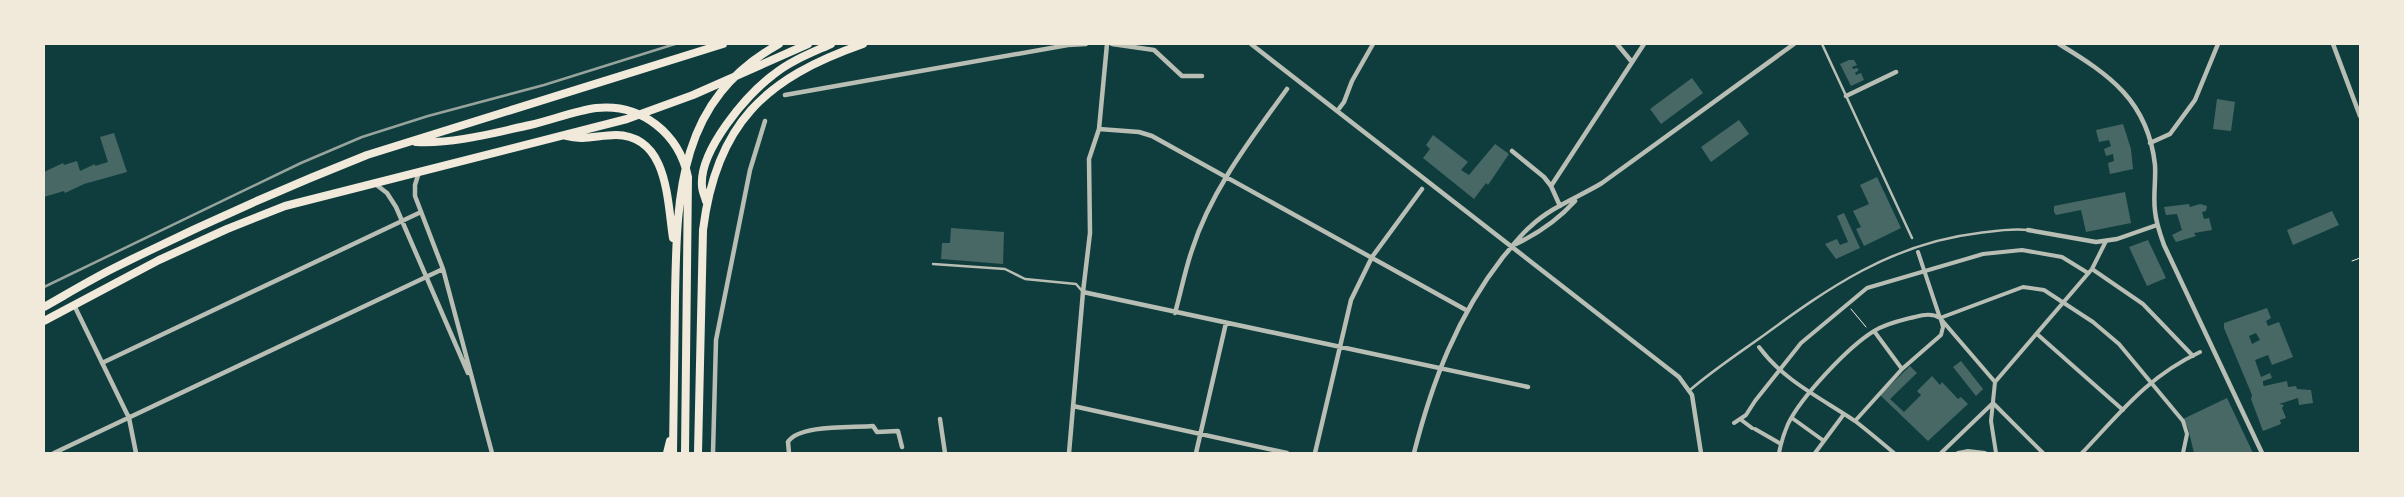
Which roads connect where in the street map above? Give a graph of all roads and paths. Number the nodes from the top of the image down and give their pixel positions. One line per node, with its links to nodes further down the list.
1 (723, 44): 31 (main road)
2 (779, 44): 50 (main road)
3 (808, 44): 19 (main road)
4 (821, 44): 19 (main road)
5 (831, 44): 40 (main road)
6 (863, 44): 40 (main road)
7 (1086, 44): 24 (street)
8 (1107, 44): 29 (street)
9 (1112, 44): 22 (street)
10 (1250, 44): 26 (street)
11 (1373, 44): 26 (street)
12 (1617, 44): 20 (street)
13 (1644, 44): 20 (street)
14 (1794, 44): 39 (street)
15 (1822, 44): 25 (lane)
16 (2059, 44): 32 (street)
17 (2218, 44): 32 (street)
18 (2333, 44): 27 (street)
19 (792, 52): 30 (main road)
20 (1632, 62): 37 (street)
21 (1896, 72): 25 (street)
22 (1202, 76)
23 (1287, 89): 35 (street)
24 (785, 95)
25 (1846, 96): 46 (lane)
26 (1338, 110): 48 (street)
27 (2360, 116)
28 (765, 121): 108 (street)
29 (1099, 129): 35 (street); 59 (street)
30 (564, 136): 34 (main road); 50 (main road)
31 (409, 142): 63 (main road); 106 (main road)
32 (2150, 143): 44 (street)
33 (1512, 151): 37 (street)
34 (419, 172): 36 (main road); 42 (street)
35 (1226, 177): 51 (street); 65 (street)
36 (374, 183): 43 (street); 62 (main road)
37 (1551, 186): 41 (street)
38 (1422, 189): 51 (street)
39 (1578, 198): 41 (street); 48 (street)
40 (707, 203): 107 (main road)
41 (1560, 206): 48 (street)
42 (421, 212): 43 (street); 55 (street)
43 (402, 221): 58 (street); 75 (street)
44 (2157, 225): 47 (street); 127 (street)
45 (2028, 230): 47 (street); 84 (lane)
46 (1912, 238)
47 (2106, 241): 57 (street)
48 (1512, 246): 64 (street); 84 (street)
49 (1918, 252): 56 (street)
50 (676, 253): 96 (main road)
51 (1372, 257): 64 (street); 72 (street)
52 (2360, 258): 53 (path)
53 (2352, 261)
54 (933, 264): 59 (lane)
55 (444, 269): 58 (street); 81 (street)
56 (1924, 270): 57 (street); 61 (street); 66 (street)
57 (2090, 271): 60 (street); 74 (street)
58 (427, 276): 81 (street); 90 (street)
59 (1083, 292): 65 (street); 87 (street)
60 (2064, 302): 66 (street); 70 (street); 80 (street)
61 (1846, 303): 69 (path); 77 (street)
62 (74, 305): 67 (main road); 75 (street)
63 (44, 307)
64 (1466, 310): 76 (street)
65 (1175, 312): 68 (street)
66 (1940, 318): 69 (street); 78 (street); 79 (street)
67 (44, 321)
68 (1226, 323): 72 (street); 97 (street)
69 (1874, 331): 78 (street); 85 (street)
70 (2037, 334): 79 (street); 88 (street)
71 (1760, 347): 77 (street)
72 (1338, 348): 76 (street); 114 (street)
73 (2200, 352): 74 (street)
74 (2192, 356): 80 (street)
75 (102, 363): 90 (street)
76 (1439, 369): 83 (street); 115 (street)
77 (1780, 369): 85 (street); 93 (street)
78 (1902, 369): 94 (street)
79 (1996, 380): 82 (street); 86 (street)
80 (2151, 380): 88 (street); 126 (street)
81 (472, 381): 103 (street)
82 (2002, 384)
83 (1528, 387)
84 (1690, 390): 116 (street)
85 (1809, 394): 89 (street); 91 (street)
86 (1993, 403): 120 (street); 123 (street); 124 (street)
87 (1073, 406): 97 (street); 111 (street)
88 (2123, 410): 125 (street)
89 (1844, 414): 94 (street); 98 (street)
90 (129, 418): 101 (street); 102 (street)
91 (1792, 418): 98 (street); 99 (street)
92 (940, 419): 110 (street)
93 (1740, 419): 95 (street); 99 (street)
94 (1855, 421): 119 (street)
95 (1734, 423)
96 (674, 426): 104 (main road); 105 (main road)
97 (1201, 434): 112 (street); 113 (street)
98 (1824, 441): 118 (street)
99 (1781, 444): 117 (street)
100 (902, 447): 109 (street)
101 (54, 453)
102 (136, 453)
103 (492, 453)
104 (667, 453)
105 (673, 453)
106 (685, 453)
107 (698, 453)
108 (713, 453)
109 (788, 453)
110 (946, 453)
111 (1069, 453)
112 (1196, 453)
113 (1287, 453)
114 (1315, 453)
115 (1414, 453)
116 (1701, 453)
117 (1778, 453)
118 (1815, 453)
119 (1894, 453)
120 (1941, 453)
121 (1958, 453): 122 (street)
122 (1985, 453)
123 (1996, 453)
124 (2044, 453)
125 (2082, 453)
126 (2183, 453)
127 (2262, 453)

